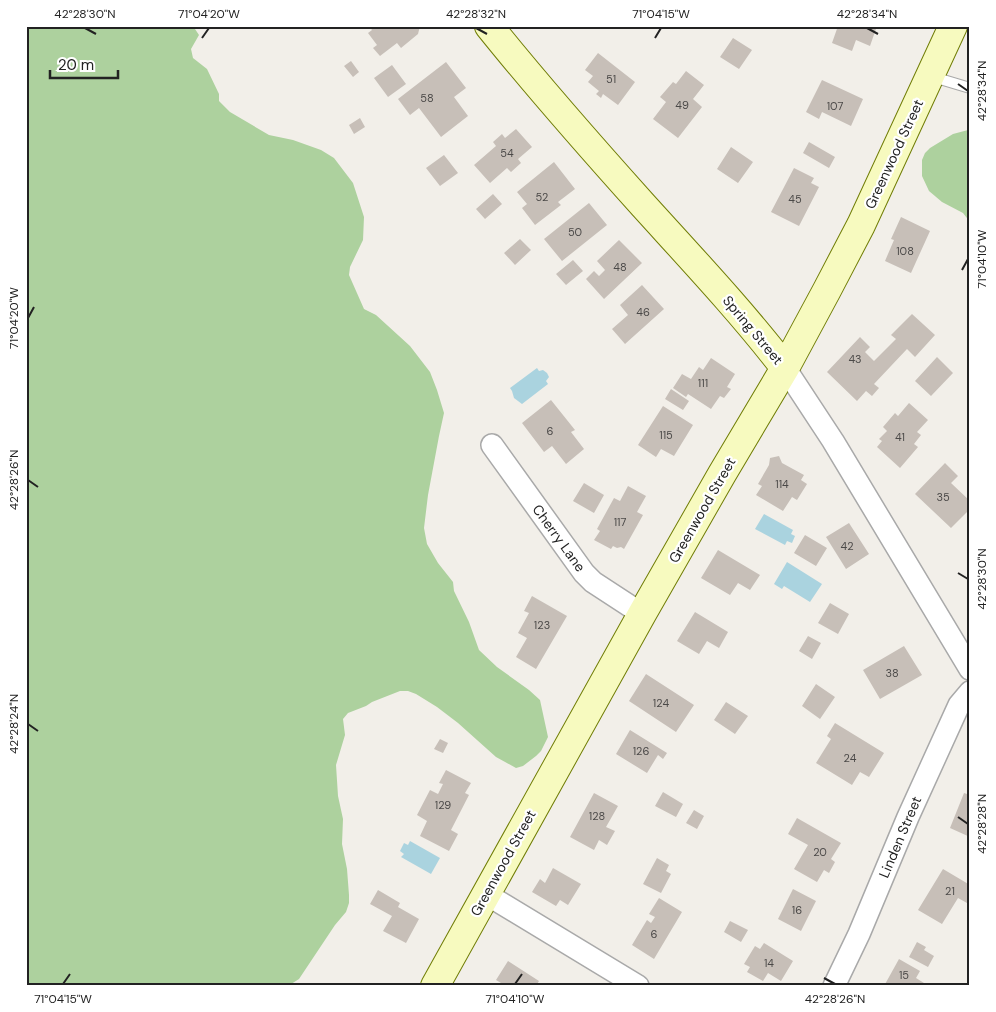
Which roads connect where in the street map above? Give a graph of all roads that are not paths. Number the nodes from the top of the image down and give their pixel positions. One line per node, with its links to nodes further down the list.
1 (488, 26): 5 (street, Spring Street)
2 (953, 26): 3 (street, Greenwood Street)
3 (929, 76): 4 (lane); 5 (street, Greenwood Street)
4 (970, 88)
5 (785, 368): 7 (street, Greenwood Street); 8 (street, Spring Street)
6 (492, 445): 7 (street, Cherry Lane)
7 (642, 614): 10 (street, Greenwood Street)
8 (970, 668)
9 (970, 692): 13 (street, Linden Street)
10 (486, 894): 11 (street, Greenwood Street); 12 (street)
11 (435, 986)
12 (638, 986)
13 (834, 986)

